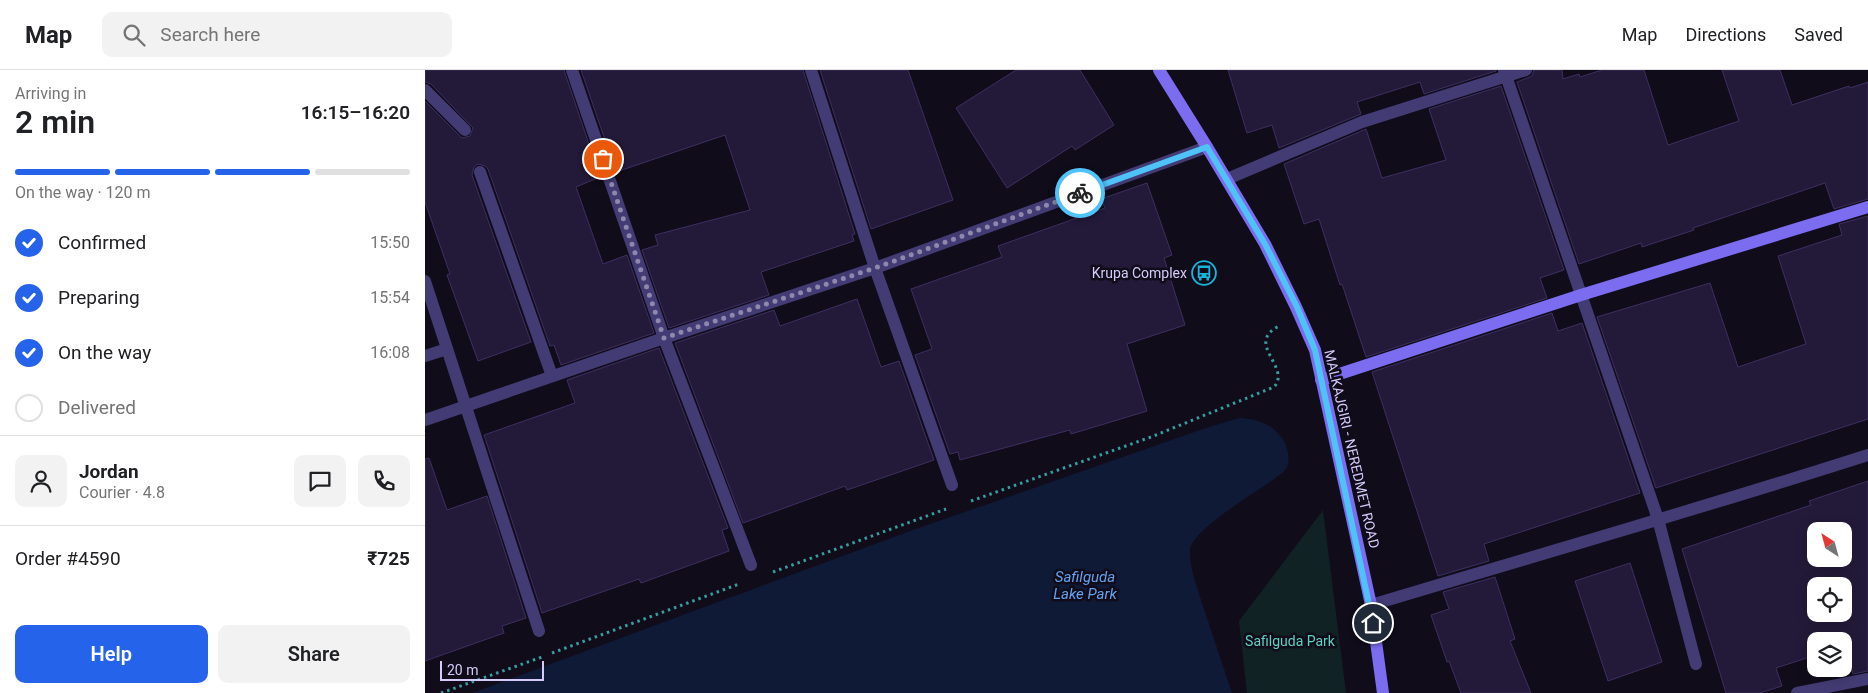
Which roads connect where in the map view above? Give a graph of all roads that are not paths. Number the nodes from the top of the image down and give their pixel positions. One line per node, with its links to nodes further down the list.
1 (572, 70): 15 (street)
2 (811, 70): 12 (street)
3 (1159, 70): 8 (main road, MALKAJGIRI - NEREDMET ROAD)
4 (1526, 70): 5 (street)
5 (1505, 73): 10 (street); 14 (street)
6 (425, 90): 7 (street)
7 (465, 130)
8 (1207, 147): 10 (main road, MALKAJGIRI - NEREDMET ROAD); 12 (street)
9 (480, 172): 18 (street)
10 (1227, 179): 19 (main road, MALKAJGIRI - NEREDMET ROAD)
11 (1868, 207): 14 (main road)
12 (875, 268): 15 (street); 23 (street)
13 (425, 281): 16 (street)
14 (1581, 295): 19 (main road); 24 (street)
15 (664, 338): 18 (street); 25 (street)
16 (447, 349): 17 (street); 20 (street)
17 (425, 356)
18 (552, 376): 20 (street)
19 (1321, 380): 26 (main road, MALKAJGIRI - NEREDMET ROAD)
20 (467, 407): 21 (street); 27 (street)
21 (425, 420)
22 (1868, 455): 24 (street)
23 (952, 485)
24 (1658, 519): 26 (street); 28 (street)
25 (751, 565)
26 (1371, 606): 30 (main road, MALKAJGIRI - NEREDMET ROAD)
27 (539, 631)
28 (1696, 664)
29 (1868, 679): 31 (street)
30 (1383, 693)
31 (1797, 693)

